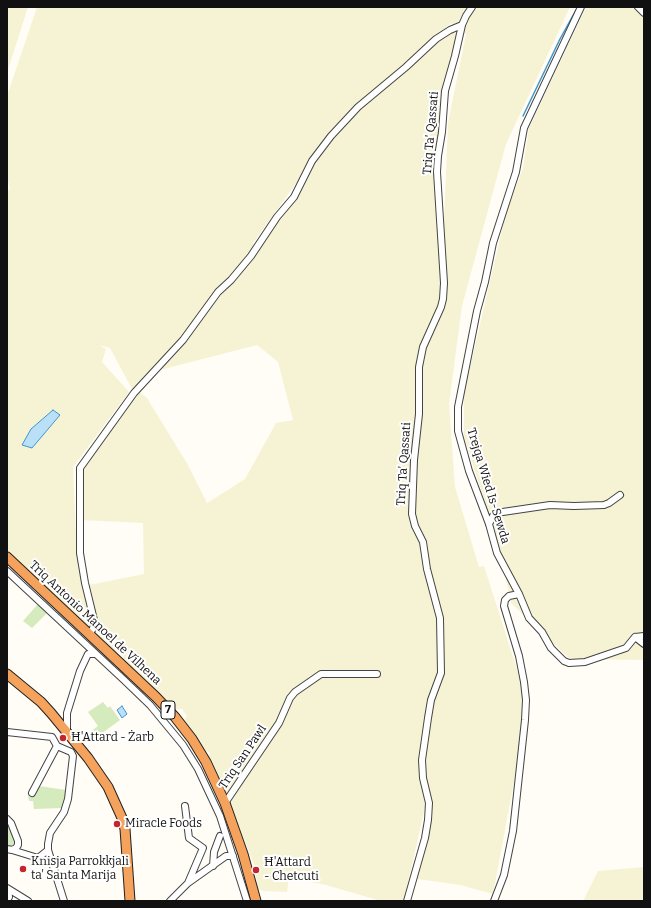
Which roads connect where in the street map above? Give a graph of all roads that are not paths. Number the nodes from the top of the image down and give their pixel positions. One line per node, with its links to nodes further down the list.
1 (472, 7): 5 (street)
2 (581, 7): 7 (street, Trejqa Wied Is-Sewda)
3 (638, 7): 4 (street)
4 (644, 14)
5 (462, 25): 11 (street); 41 (street, Triq Ta' Qassati)
6 (620, 494): 7 (street)
7 (489, 524): 10 (street, Trejqa Wied Is-Sewda)
8 (7, 557): 11 (highway, Triq Antonio Manoel de Vilhena / 7)
9 (7, 571): 15 (street, Triq San Pawl)
10 (519, 594): 13 (street, Trejqa Wied Is-Sewda); 42 (street)
11 (90, 634): 22 (highway, Triq Antonio Manoel de Vilhena / 7)
12 (644, 636): 13 (street)
13 (635, 637): 14 (street)
14 (644, 644)
15 (96, 654): 19 (street); 30 (street, Triq San Pawl)
16 (7, 674): 19 (highway)
17 (377, 674): 22 (street, Triq San Pawl)
18 (7, 732): 20 (street)
19 (67, 733): 37 (highway)
20 (57, 746): 21 (street); 28 (street)
21 (32, 792)
22 (225, 803): 40 (highway, Triq Antonio Manoel de Vilhena / 7)
23 (185, 806): 26 (street)
24 (7, 819): 27 (street)
25 (220, 836): 29 (street)
26 (204, 848): 29 (street); 32 (street)
27 (9, 850): 28 (street)
28 (48, 850): 36 (street)
29 (214, 852): 31 (street)
30 (233, 856): 31 (street); 39 (street, Triq San Pawl)
31 (213, 866): 32 (street)
32 (188, 883): 38 (street)
33 (8, 889): 34 (street); 35 (street)
34 (7, 900)
35 (28, 901)
36 (64, 901)
37 (130, 901)
38 (170, 901)
39 (247, 901)
40 (256, 901)
41 (407, 901)
42 (494, 901)

